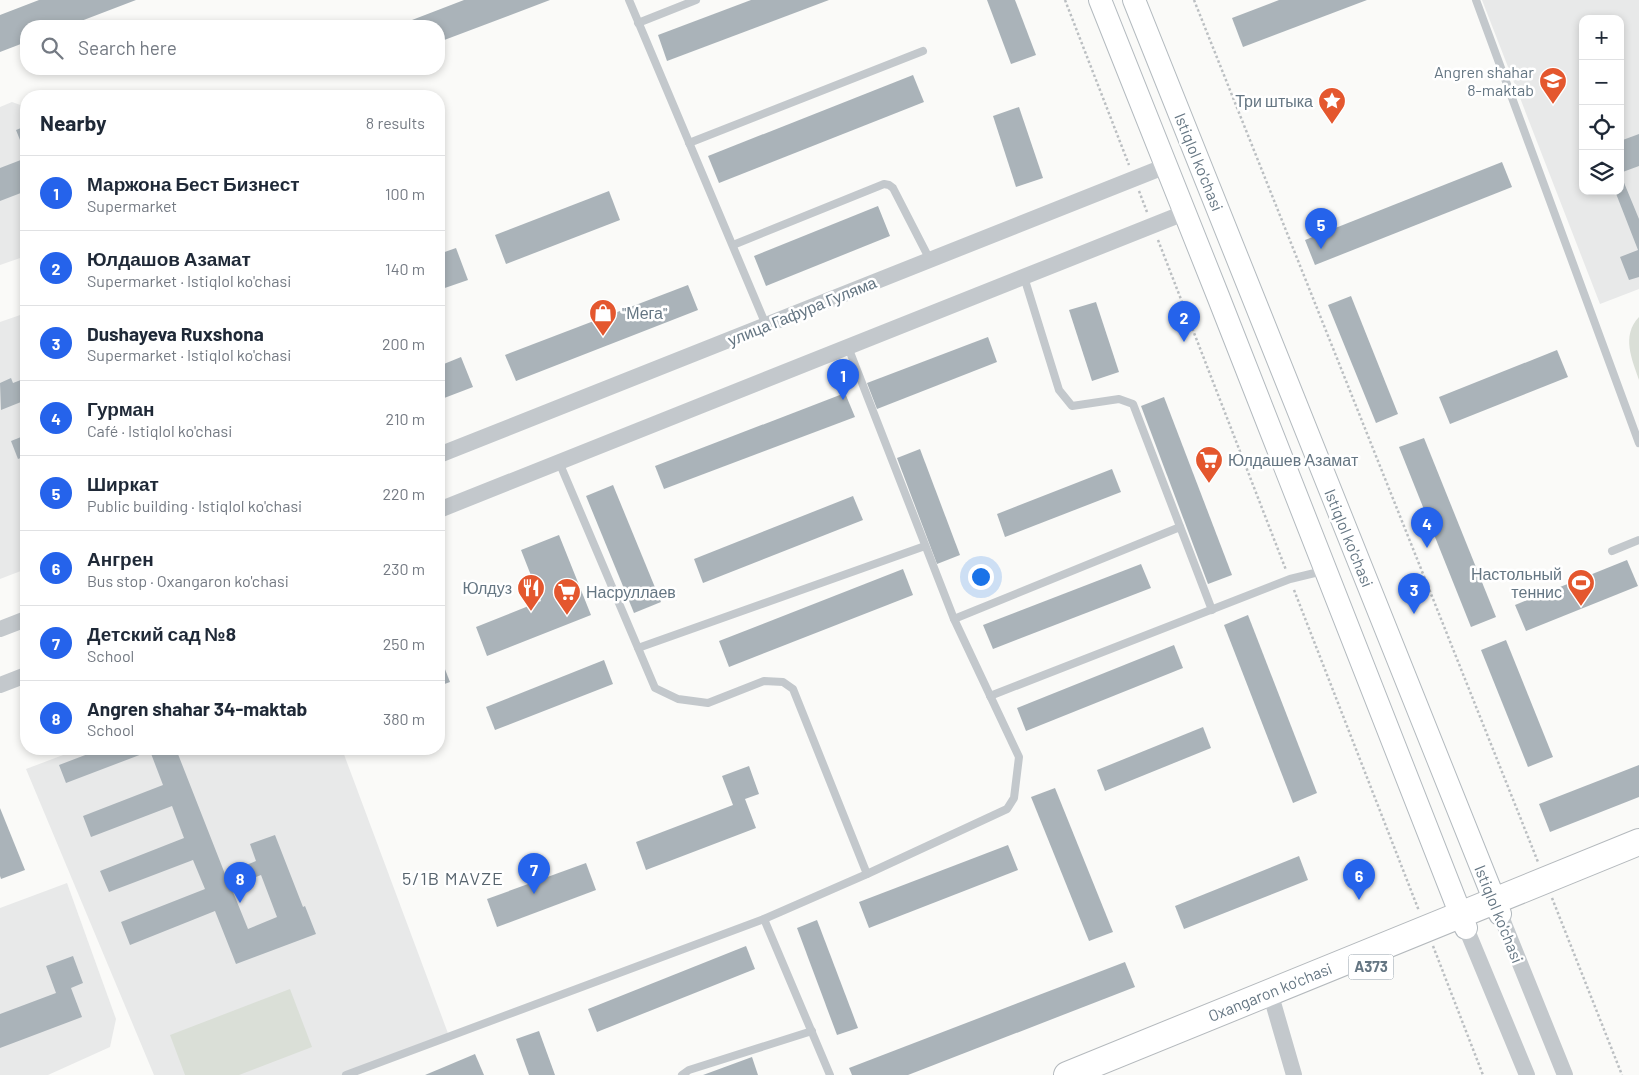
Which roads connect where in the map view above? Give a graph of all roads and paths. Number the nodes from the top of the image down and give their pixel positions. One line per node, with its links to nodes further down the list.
1 (629, 0): 8 (lane)
2 (696, 0): 8 (lane)
3 (1065, 0): 12 (path)
4 (1100, 0): 11 (main road, Istiqlol ko'chasi)
5 (1134, 0): 18 (main road, Istiqlol ko'chasi)
6 (1194, 0): 43 (path)
7 (1476, 0): 22 (lane)
8 (638, 23): 10 (lane)
9 (924, 51): 10 (lane)
10 (689, 143): 15 (lane)
11 (1166, 166): 12 (street, улица Гафура Гуляма); 13 (main road, Istiqlol ko'chasi)
12 (1134, 178): 14 (path); 16 (street, улица Гафура Гуляма)
13 (1184, 212): 14 (street); 19 (main road, Istiqlol ko'chasi)
14 (1152, 225): 17 (street); 31 (path)
15 (733, 245): 16 (lane); 20 (lane)
16 (930, 260): 20 (street, улица Гафура Гуляма)
17 (1024, 277): 21 (street); 26 (lane)
18 (1248, 285): 19 (main road); 44 (main road, Istiqlol ko'chasi)
19 (1218, 296): 30 (main road, Istiqlol ko'chasi)
20 (766, 325): 23 (street, улица Гафура Гуляма)
21 (848, 347): 24 (street); 28 (lane)
22 (1639, 443)
23 (445, 453)
24 (559, 462): 25 (street); 36 (lane)
25 (445, 508)
26 (1180, 527): 32 (lane); 33 (lane)
27 (1639, 540): 29 (lane)
28 (925, 546): 33 (lane); 36 (lane)
29 (1612, 552)
30 (1326, 570): 31 (lane); 46 (main road, Istiqlol ko'chasi)
31 (1290, 579): 32 (lane); 47 (path)
32 (1212, 610): 39 (lane)
33 (954, 619): 39 (lane)
34 (20, 621): 35 (street)
35 (0, 629)
36 (638, 648): 42 (lane)
37 (20, 677): 38 (street)
38 (0, 685)
39 (990, 696): 42 (lane)
40 (1639, 842): 43 (highway, Oxangaron ko'chasi / A373)
41 (1639, 858): 43 (highway, Oxangaron ko'chasi / A373)
42 (867, 874): 45 (lane)
43 (1548, 887): 44 (highway, Oxangaron ko'chasi / A373); 59 (path)
44 (1497, 907): 46 (highway, Oxangaron ko'chasi / A373); 58 (street, Istiqlol ko'chasi)
45 (764, 919): 49 (lane); 50 (lane)
46 (1463, 921): 47 (highway, Oxangaron ko'chasi / A373); 57 (street, Istiqlol ko'chasi)
47 (1428, 935): 48 (highway, Oxangaron ko'chasi / A373); 53 (highway, Oxangaron ko'chasi / A373); 56 (path)
48 (1274, 1006): 54 (highway, Oxangaron ko'chasi / A373); 55 (street)
49 (812, 1031): 51 (lane); 52 (lane)
50 (346, 1075)
51 (682, 1075)
52 (830, 1075)
53 (1067, 1075)
54 (1103, 1075)
55 (1294, 1075)
56 (1483, 1075)
57 (1527, 1075)
58 (1565, 1075)
59 (1622, 1075)

